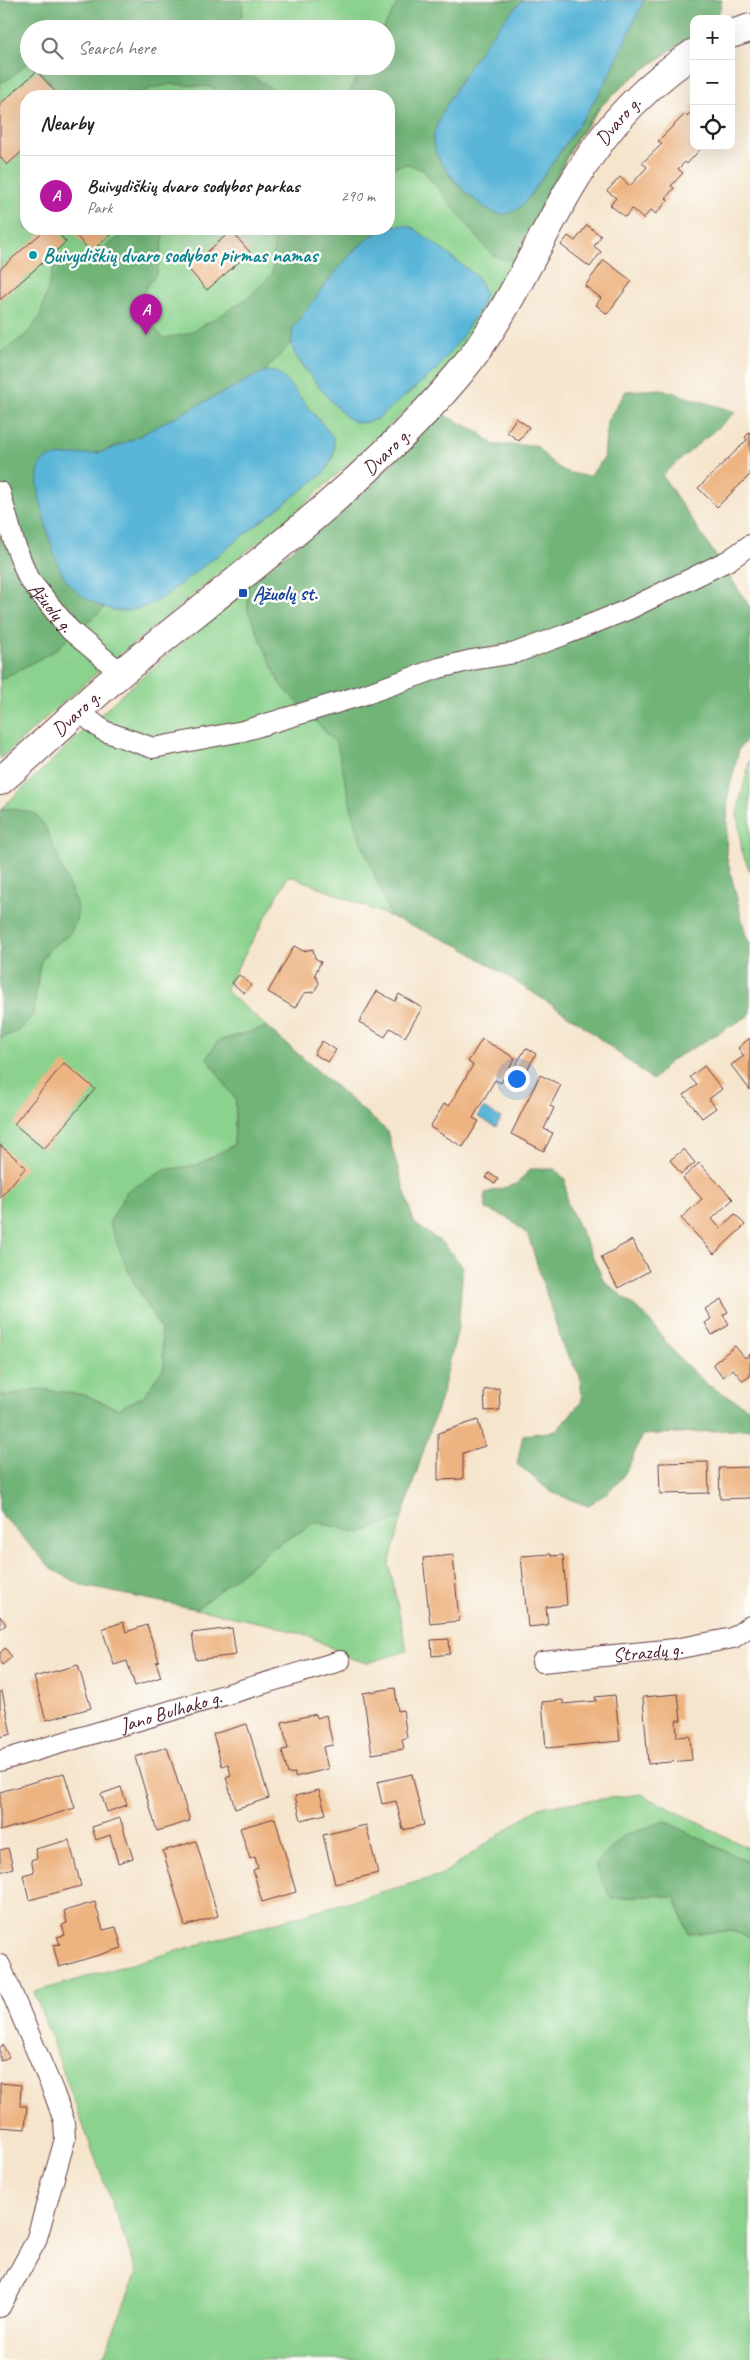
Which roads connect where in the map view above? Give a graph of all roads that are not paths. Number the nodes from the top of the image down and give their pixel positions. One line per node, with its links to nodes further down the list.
1 (750, 28): 2 (main road)
2 (735, 33)
3 (690, 56): 6 (main road, Dvaro g.)
4 (0, 492): 6 (street, Ąžuolų g.)
5 (750, 545): 7 (street)
6 (121, 673): 7 (main road, Dvaro g.)
7 (78, 711): 8 (main road, Dvaro g.)
8 (0, 781)
9 (750, 1626): 11 (street, Strazdų g.)
10 (340, 1661): 12 (street, Jano Bulhako g.)
11 (542, 1662)
12 (0, 1761)
13 (0, 1965): 14 (street)
14 (0, 2307)

